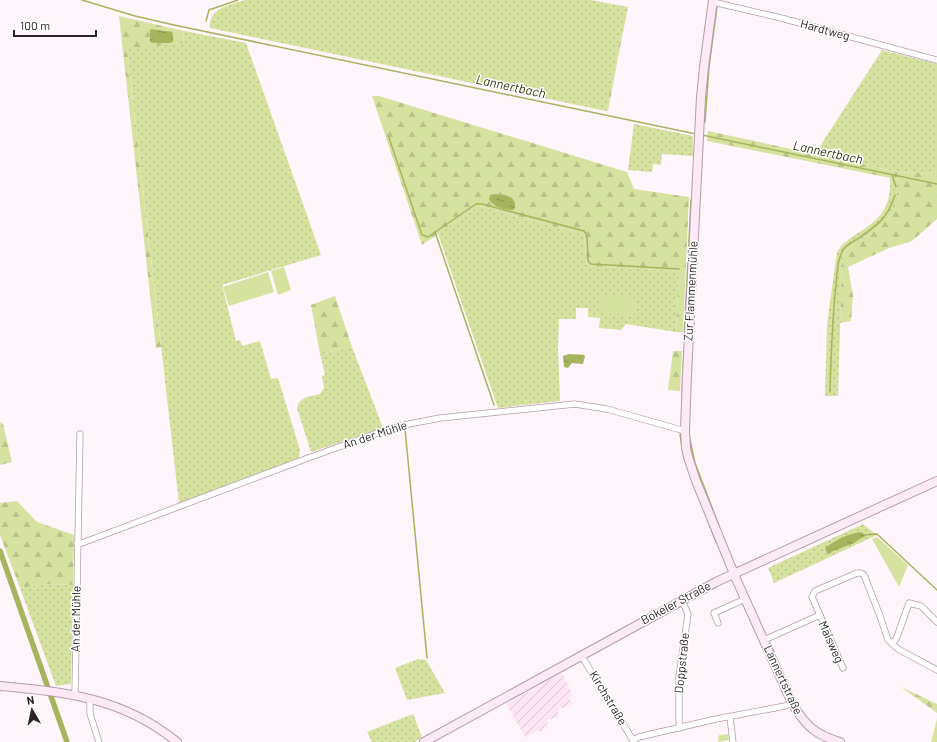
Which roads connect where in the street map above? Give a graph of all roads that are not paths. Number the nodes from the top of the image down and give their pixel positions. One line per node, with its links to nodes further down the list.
1 (713, 1): 2 (street, Hardtweg); 3 (street, Zur Flammenmühle)
2 (937, 60)
3 (685, 431): 6 (street, An der Mühle); 7 (street, Zur Flammenmühle)
4 (80, 434): 6 (street, An der Mühle)
5 (937, 481): 7 (street, Bokeler Straße)
6 (77, 543): 19 (street, An der Mühle)
7 (734, 574): 8 (street, Bokeler Straße); 9 (street, Lannertstraße)
8 (682, 600): 15 (street, Bokeler Straße); 23 (street, Doppstraße)
9 (746, 600): 12 (street); 13 (street, Lannertstraße)
10 (820, 615): 13 (street); 14 (street, Maisweg); 16 (street, Maisweg)
11 (937, 622): 14 (street)
12 (718, 623)
13 (764, 640): 21 (street, Lannertstraße)
14 (893, 643): 17 (street)
15 (581, 655): 24 (street, Kirchstraße); 27 (street, Bokeler Straße)
16 (843, 668)
17 (937, 670)
18 (0, 686): 19 (street)
19 (75, 694): 20 (street)
20 (90, 698): 25 (street); 26 (street)
21 (792, 703): 22 (street); 29 (street, Lannertstraße)
22 (730, 716): 23 (street); 28 (street)
23 (680, 728): 24 (street)
24 (634, 741)
25 (99, 742)
26 (177, 742)
27 (424, 742)
28 (733, 742)
29 (840, 742)

